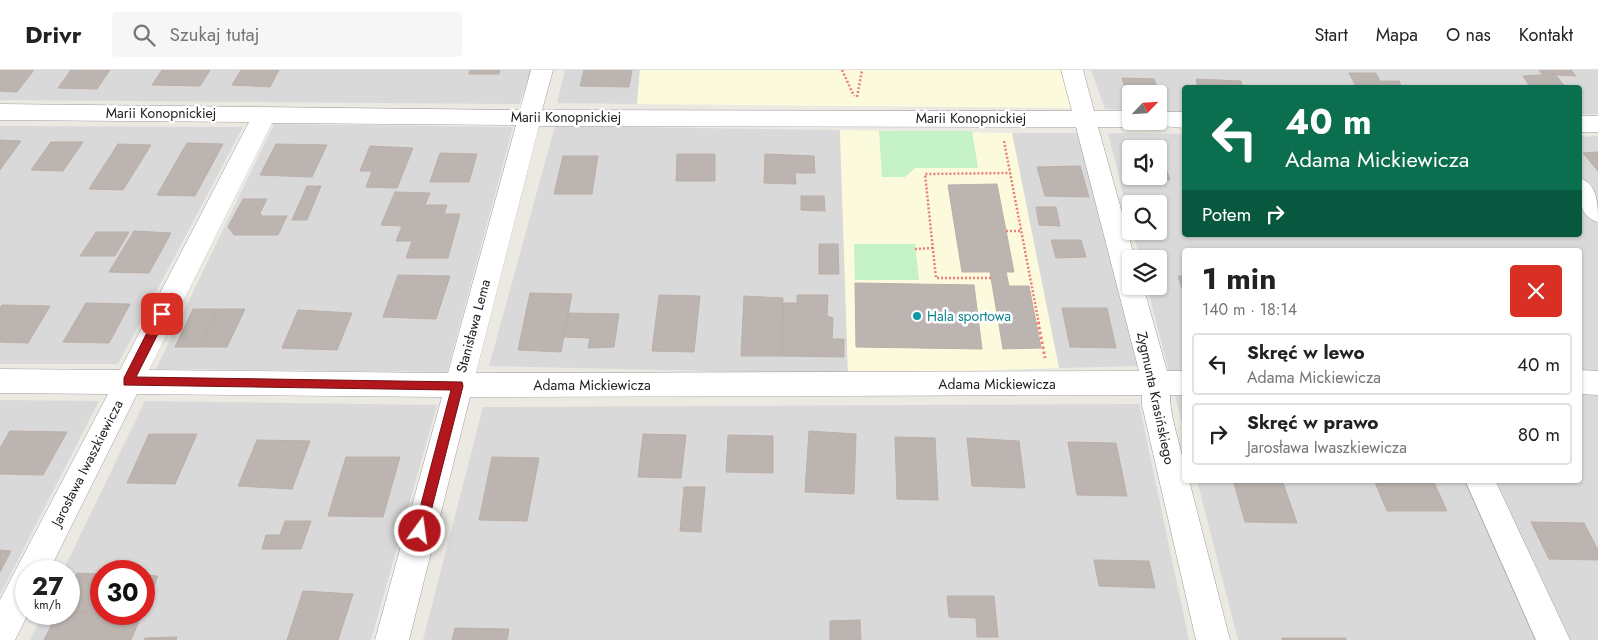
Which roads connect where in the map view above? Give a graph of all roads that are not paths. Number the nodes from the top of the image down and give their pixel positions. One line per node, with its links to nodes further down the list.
1 (542, 70): 5 (street, Stanisława Lema)
2 (1072, 70): 6 (street, Zygmunta Krasińskiego)
3 (0, 112): 4 (street, Marii Konopnickiej)
4 (265, 114): 5 (street, Marii Konopnickiej); 15 (street, Jarosława Iwaszkiewicza)
5 (528, 118): 6 (street, Marii Konopnickiej); 20 (street, Stanisława Lema)
6 (1086, 118): 7 (street, Marii Konopnickiej); 18 (street, Zygmunta Krasińskiego)
7 (1122, 119)
8 (1168, 120): 9 (street)
9 (1182, 120)
10 (1582, 124): 11 (street)
11 (1598, 124)
12 (1582, 190): 13 (street)
13 (1598, 213)
14 (0, 381): 15 (street, Adama Mickiewicza)
15 (128, 381): 20 (street, Adama Mickiewicza); 22 (street, Jarosława Iwaszkiewicza)
16 (1582, 382): 17 (street)
17 (1598, 382)
18 (1156, 383): 19 (street, Adama Mickiewicza); 20 (street, Adama Mickiewicza); 26 (street, Zygmunta Krasińskiego)
19 (1182, 383)
20 (458, 386): 25 (street, Stanisława Lema)
21 (1481, 483): 27 (street)
22 (38, 560)
23 (15, 605): 24 (street)
24 (0, 635)
25 (392, 640)
26 (1213, 640)
27 (1553, 640)

